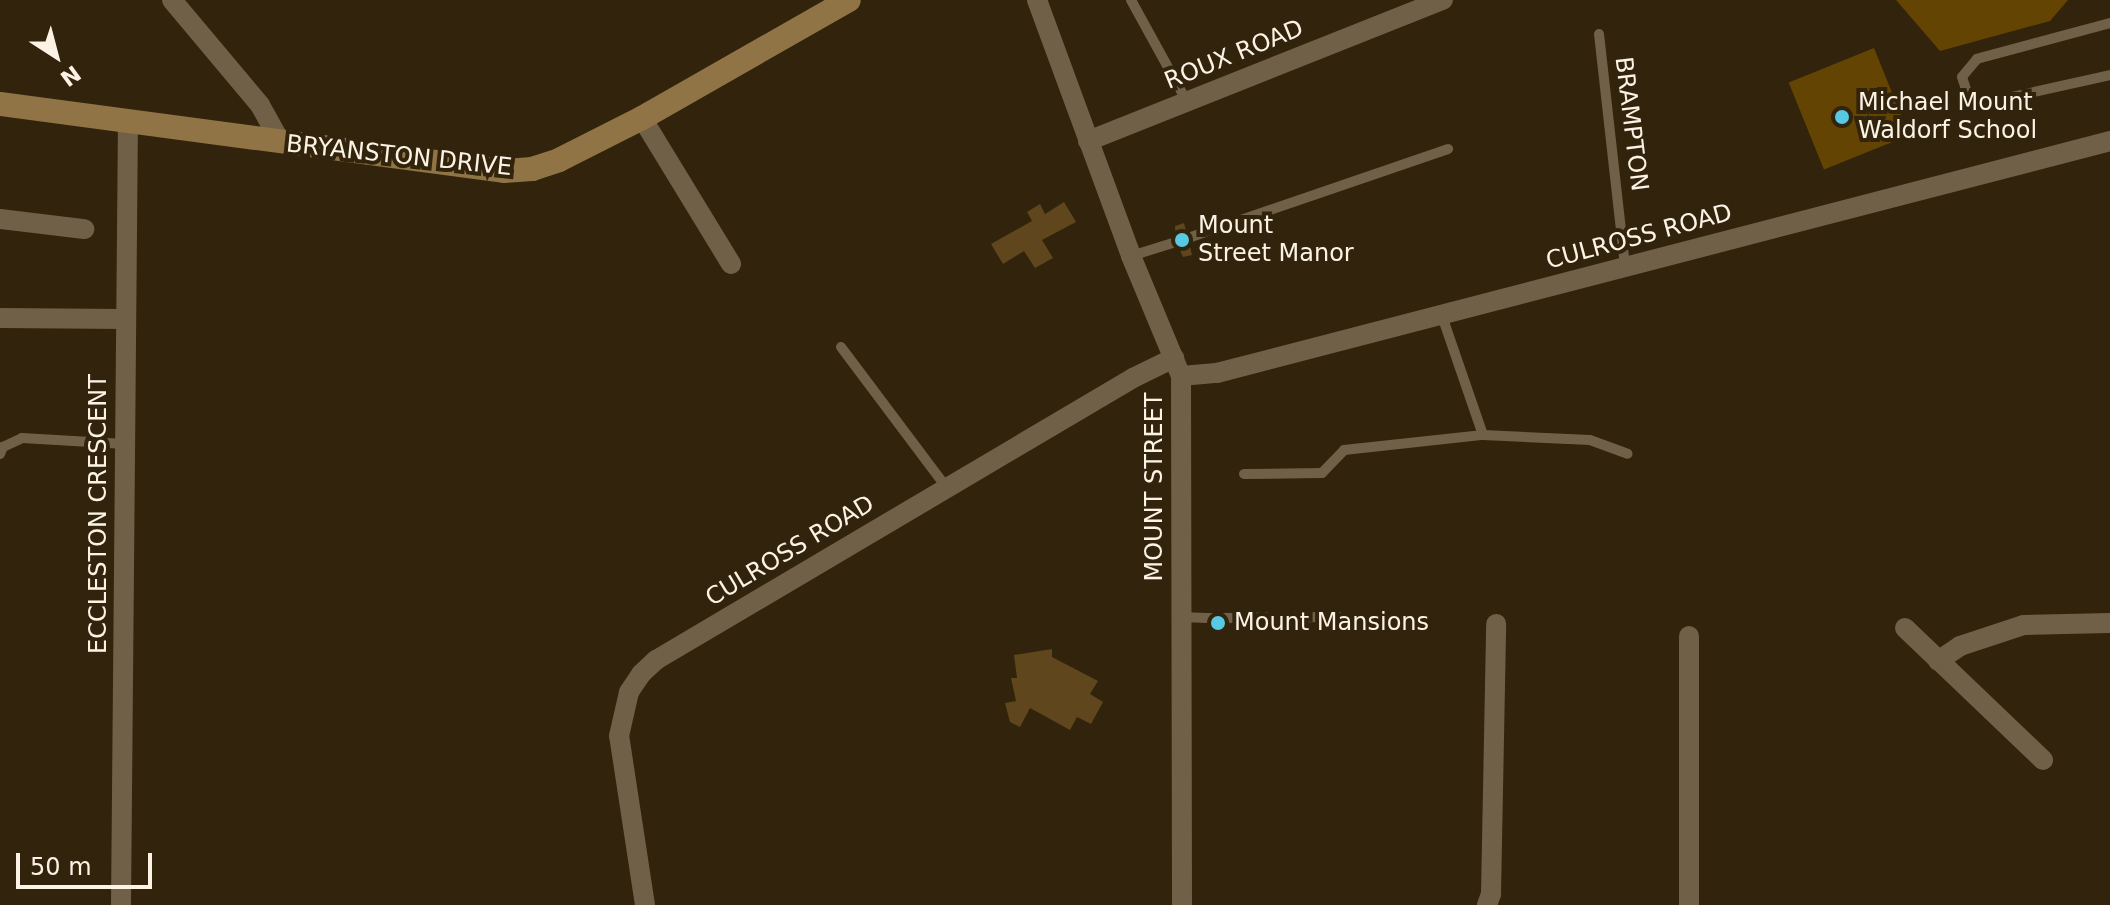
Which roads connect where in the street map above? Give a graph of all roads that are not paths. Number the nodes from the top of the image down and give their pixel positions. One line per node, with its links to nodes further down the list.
1 (172, 0): 17 (street)
2 (821, 0): 9 (main road, BRYANSTON DRIVE)
3 (849, 0): 9 (main road, BRYANSTON DRIVE)
4 (1037, 0): 15 (street, MOUNT STREET)
5 (1131, 0): 11 (lane)
6 (1443, 0): 11 (street, ROUX ROAD)
7 (2110, 23): 10 (lane)
8 (1599, 34): 25 (lane, BRAMPTON)
9 (768, 43): 13 (main road, BRYANSTON DRIVE)
10 (2110, 75)
11 (1187, 102): 15 (street, ROUX ROAD)
12 (0, 104): 14 (main road, BRYANSTON DRIVE)
13 (642, 118): 17 (main road, BRYANSTON DRIVE); 24 (street)
14 (128, 123): 17 (main road, BRYANSTON DRIVE); 28 (street, ECCLESTON CRESCENT)
15 (1088, 141): 23 (street, MOUNT STREET)
16 (2110, 141): 25 (street, CULROSS ROAD)
17 (281, 143)
18 (1448, 149): 21 (lane)
19 (0, 219): 20 (street)
20 (84, 229)
21 (1188, 238)
22 (1176, 242): 23 (lane)
23 (1131, 256): 30 (street, MOUNT STREET)
24 (731, 264)
25 (1625, 268): 26 (street, CULROSS ROAD)
26 (1442, 316): 30 (street, CULROSS ROAD); 31 (lane)
27 (0, 318): 28 (street)
28 (124, 319): 32 (street, ECCLESTON CRESCENT)
29 (841, 347): 36 (lane)
30 (1178, 367): 36 (street, CULROSS ROAD); 37 (street, MOUNT STREET)
31 (1483, 435): 34 (lane); 35 (lane)
32 (125, 444): 33 (lane); 45 (street, ECCLESTON CRESCENT)
33 (0, 454)
34 (1628, 454)
35 (1244, 474)
36 (947, 488): 46 (street, CULROSS ROAD)
37 (1180, 617): 38 (lane); 47 (street, MOUNT STREET)
38 (1340, 617)
39 (2110, 623): 43 (street)
40 (1496, 624): 48 (street)
41 (1905, 628): 43 (street)
42 (1689, 636): 49 (street)
43 (1938, 661): 44 (street)
44 (2043, 760)
45 (121, 905)
46 (645, 905)
47 (1182, 905)
48 (1487, 905)
49 (1689, 905)

